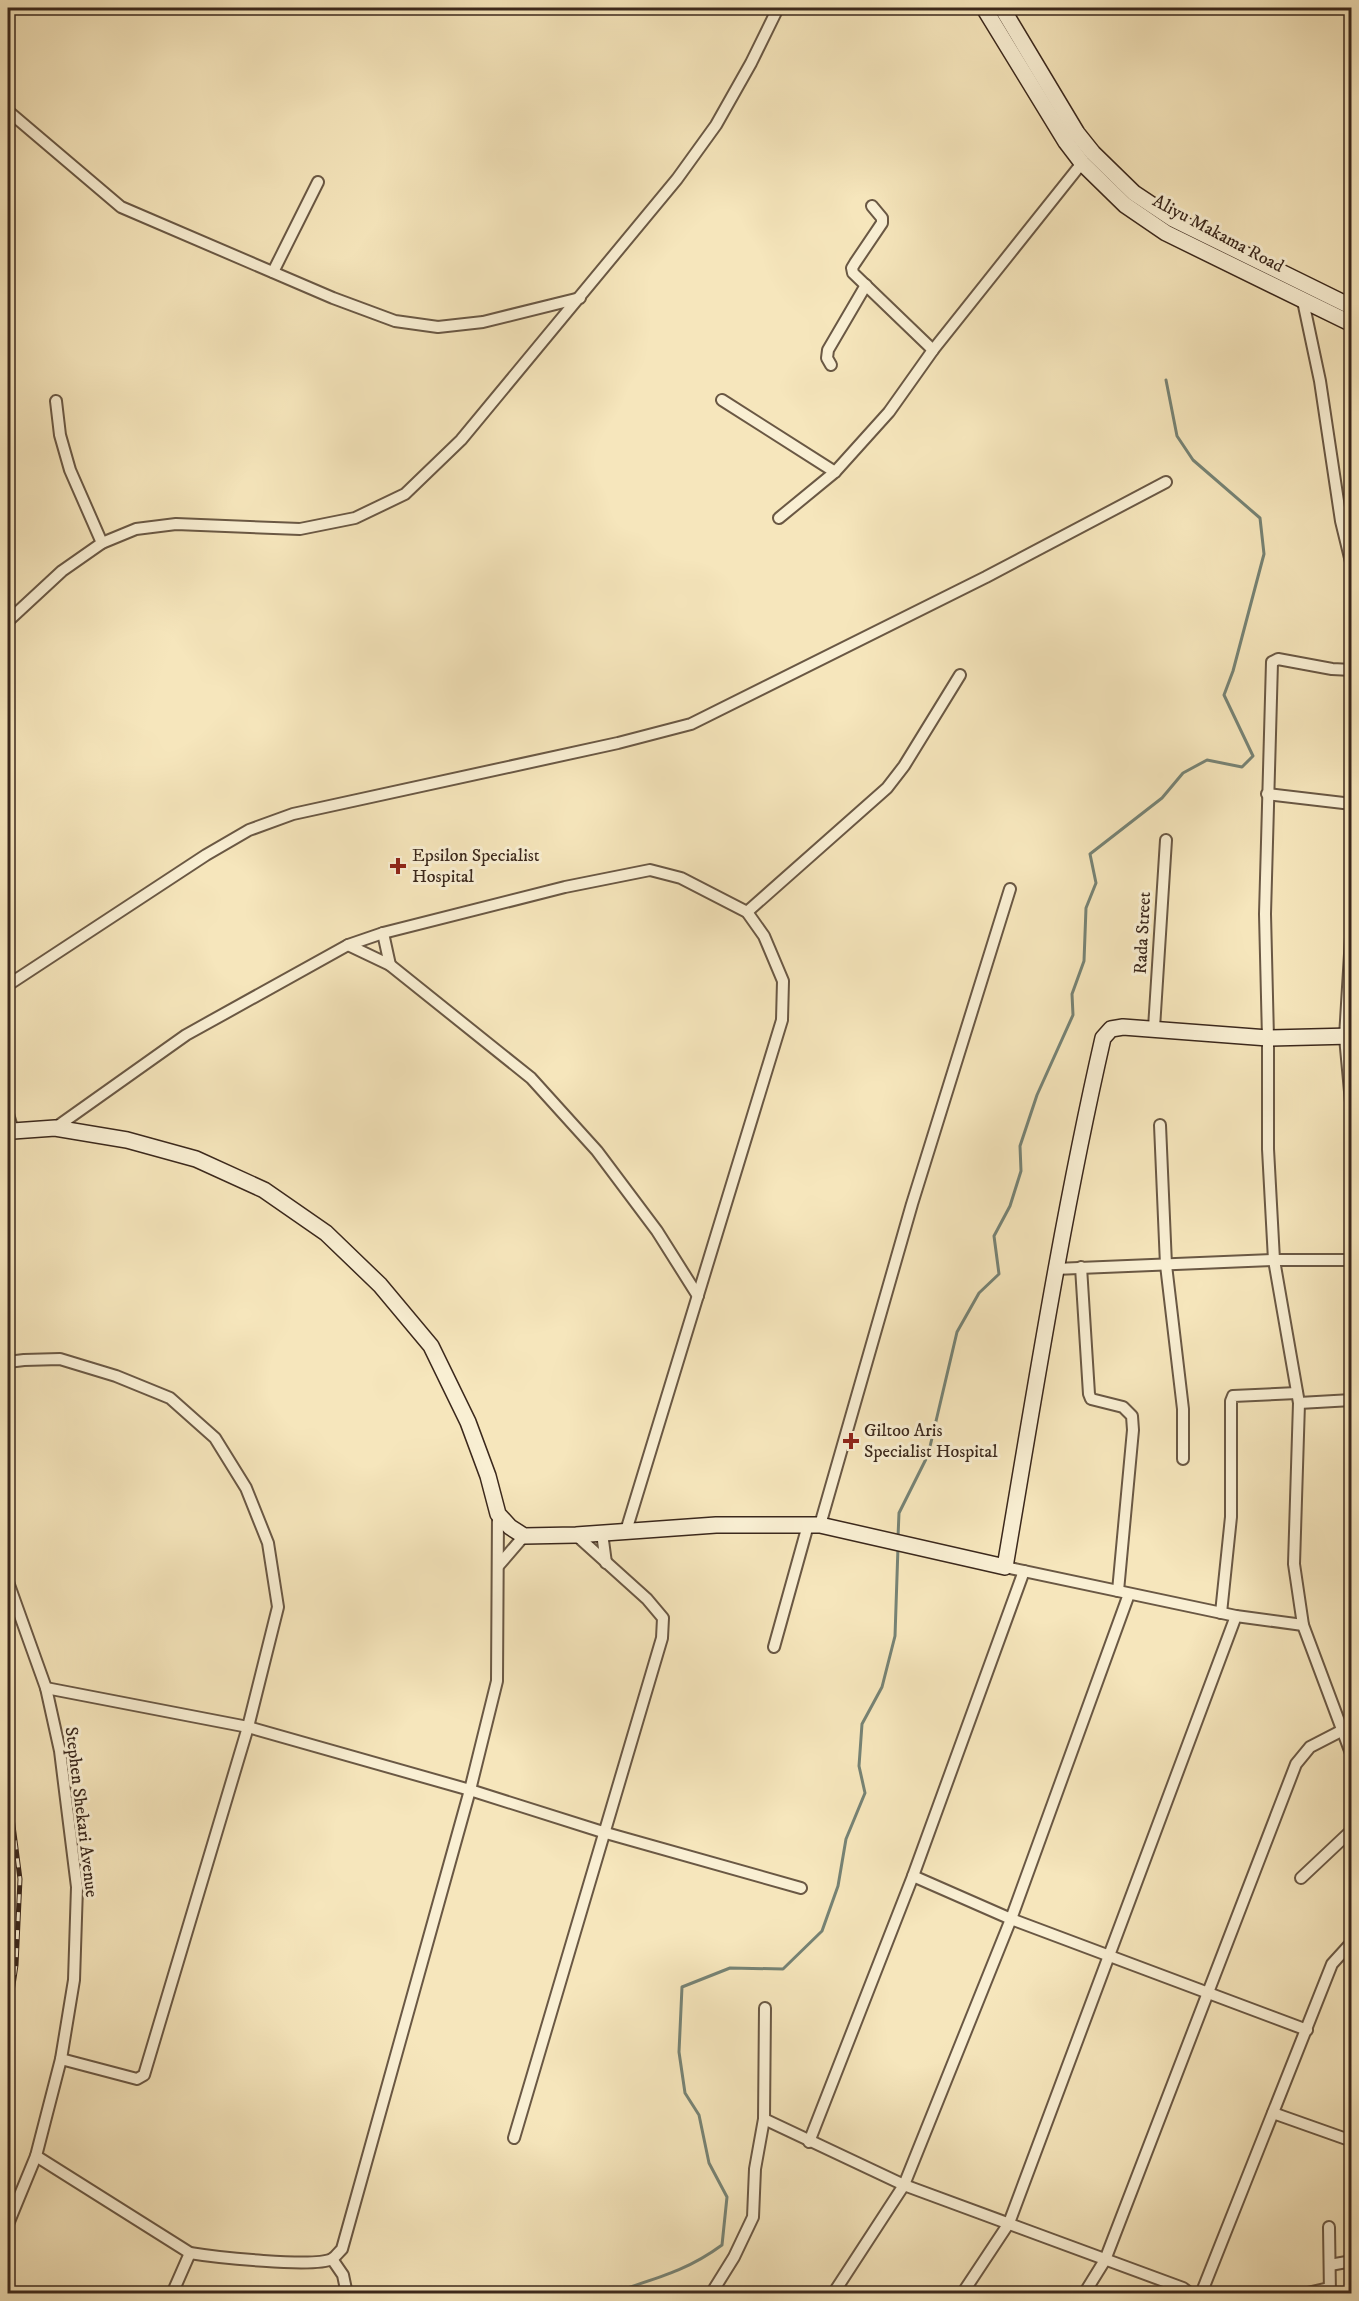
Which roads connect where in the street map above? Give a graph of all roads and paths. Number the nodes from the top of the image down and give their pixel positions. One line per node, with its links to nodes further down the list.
1 (778, 8): 13 (street)
2 (984, 8): 4 (street, Aliyu Makama Road)
3 (1002, 8): 4 (street, Aliyu Makama Road)
4 (1009, 33): 6 (street, Aliyu Makama Road); 9 (street, Aliyu Makama Road)
5 (8, 111): 10 (street)
6 (1082, 163): 9 (street, Aliyu Makama Road); 17 (street)
7 (318, 182): 10 (street)
8 (872, 206): 12 (street)
9 (1252, 266): 11 (street, Aliyu Makama Road)
10 (273, 272): 13 (street)
11 (1267, 275): 14 (street, Aliyu Makama Road); 15 (street, Aliyu Makama Road)
12 (866, 285): 17 (street); 18 (street)
13 (580, 298): 24 (street)
14 (1303, 301): 16 (street, Aliyu Makama Road); 25 (street)
15 (1352, 307)
16 (1352, 324)
17 (933, 350): 21 (street)
18 (831, 364)
19 (722, 400): 21 (street)
20 (56, 401): 24 (street)
21 (835, 472): 23 (street)
22 (1166, 482): 38 (street)
23 (779, 518)
24 (102, 543): 26 (street)
25 (1352, 566)
26 (8, 621)
27 (1352, 670): 29 (street)
28 (960, 675): 33 (street)
29 (1267, 794): 30 (street); 41 (street)
30 (1352, 804)
31 (1166, 840): 39 (street, Rada Street)
32 (1011, 890): 58 (street)
33 (747, 912): 35 (street); 52 (street)
34 (1352, 921): 40 (street)
35 (382, 933): 36 (street); 37 (street)
36 (348, 945): 37 (street); 45 (street)
37 (390, 965): 52 (street)
38 (8, 985)
39 (1154, 1028): 41 (street); 51 (street)
40 (1348, 1036): 41 (street); 42 (street)
41 (1268, 1038): 47 (street)
42 (1352, 1113)
43 (8, 1114): 46 (street)
44 (1160, 1125): 49 (street)
45 (55, 1128): 46 (street); 57 (street)
46 (10, 1131)
47 (1274, 1260): 48 (street); 49 (street); 54 (street)
48 (1352, 1260)
49 (1166, 1265): 50 (street); 56 (street)
50 (1081, 1267): 51 (street); 68 (street)
51 (1055, 1269): 65 (street)
52 (698, 1296): 59 (street)
53 (8, 1362): 74 (street)
54 (1298, 1398): 55 (street); 69 (street); 71 (street)
55 (1352, 1400)
56 (1183, 1459)
57 (498, 1514): 62 (street); 64 (street)
58 (814, 1525): 59 (street); 65 (street); 72 (street)
59 (626, 1531): 60 (street)
60 (602, 1533): 61 (street); 63 (street)
61 (576, 1535): 62 (street); 63 (street)
62 (524, 1536): 64 (street)
63 (606, 1563): 79 (street)
64 (499, 1565): 77 (street)
65 (1005, 1567): 66 (street)
66 (1024, 1571): 68 (street); 80 (street)
67 (8, 1582): 73 (street, Stephen Shekari Avenue)
68 (1123, 1592): 69 (street); 83 (street)
69 (1221, 1613): 70 (street)
70 (1236, 1616): 71 (street); 85 (street)
71 (1304, 1625): 75 (street)
72 (774, 1647)
73 (46, 1688): 74 (street); 89 (street, Stephen Shekari Avenue)
74 (248, 1727): 77 (street); 89 (street)
75 (1341, 1731): 76 (street); 86 (street)
76 (1352, 1756)
77 (470, 1790): 79 (street); 101 (street)
78 (1352, 1830): 81 (street)
79 (606, 1833): 82 (street); 92 (street)
80 (913, 1876): 83 (street); 94 (street)
81 (1301, 1878)
82 (801, 1888)
83 (1011, 1919): 85 (street); 96 (street)
84 (1352, 1942): 88 (street)
85 (1110, 1956): 86 (street); 97 (street)
86 (1209, 1993): 88 (street); 102 (street)
87 (765, 2008): 91 (street)
88 (1307, 2030): 90 (street)
89 (62, 2059): 95 (street, Stephen Shekari Avenue)
90 (1273, 2114): 93 (street); 113 (street)
91 (764, 2119): 94 (street); 108 (street)
92 (514, 2138)
93 (1352, 2141)
94 (809, 2142): 96 (street)
95 (36, 2156): 98 (street, Stephen Shekari Avenue); 100 (street)
96 (904, 2185): 97 (street); 109 (street)
97 (1009, 2223): 102 (street); 110 (street)
98 (8, 2224)
99 (1329, 2227): 104 (street)
100 (190, 2253): 101 (street); 106 (street)
101 (332, 2259): 107 (street)
102 (1105, 2260): 111 (street); 112 (street)
103 (1352, 2261): 104 (street)
104 (1330, 2265): 105 (street)
105 (1329, 2291): 114 (street)
106 (172, 2294)
107 (347, 2294)
108 (711, 2294)
109 (833, 2294)
110 (962, 2294)
111 (1084, 2294)
112 (1191, 2294)
113 (1201, 2294)
114 (1303, 2294)

